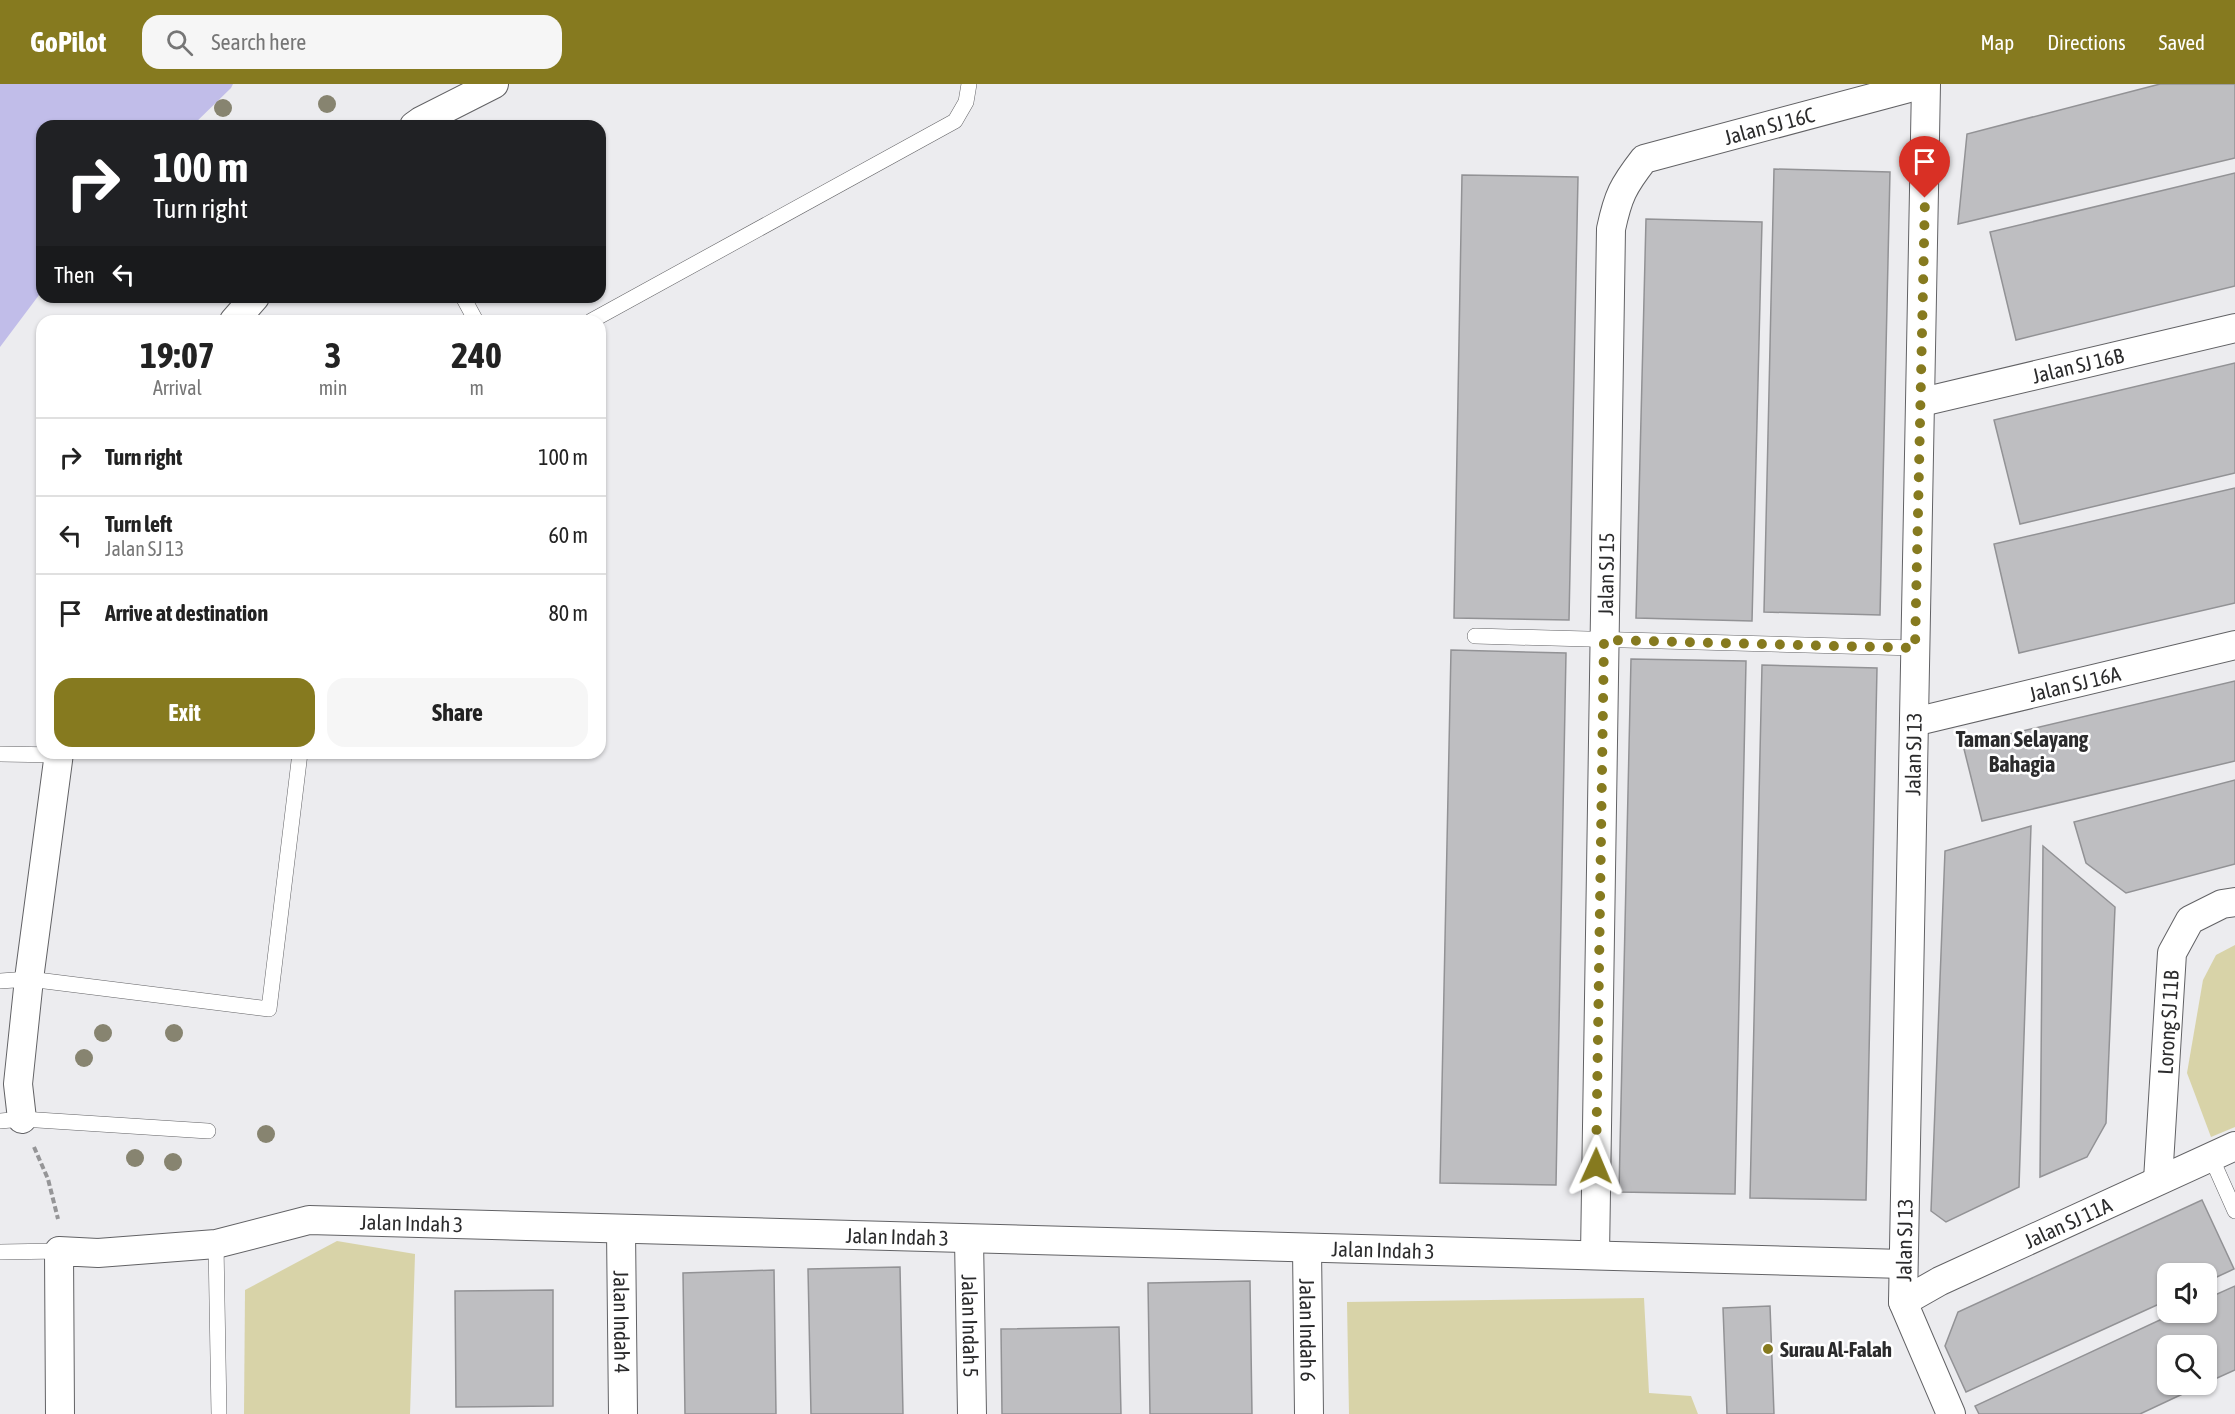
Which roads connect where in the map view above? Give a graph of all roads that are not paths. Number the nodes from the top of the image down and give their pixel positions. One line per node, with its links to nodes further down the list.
1 (494, 84): 4 (street)
2 (969, 84): 8 (lane)
3 (1925, 84): 5 (street, Jalan SJ 16C); 10 (street, Jalan SJ 13)
4 (423, 120)
5 (1625, 182): 12 (street, Jalan SJ 15)
6 (250, 303): 7 (street)
7 (239, 315)
8 (602, 315)
9 (2235, 328): 10 (street, Jalan SJ 16B)
10 (1922, 402): 14 (street, Jalan SJ 13)
11 (1475, 636): 12 (lane)
12 (1604, 640): 14 (lane); 34 (street, Jalan SJ 15)
13 (2235, 645): 15 (street, Jalan SJ 16A)
14 (1915, 648): 15 (street, Jalan SJ 13)
15 (1914, 722): 35 (street, Jalan SJ 13)
16 (0, 754): 17 (lane)
17 (36, 754)
18 (58, 759): 21 (street)
19 (299, 759): 21 (lane)
20 (2235, 902): 26 (street, Lorong SJ 11B)
21 (29, 979): 22 (lane); 23 (street)
22 (0, 981)
23 (11, 1120): 24 (lane)
24 (208, 1131)
25 (2223, 1152): 26 (street, Jalan SJ 11A); 27 (lane)
26 (2158, 1180): 36 (street, Jalan SJ 11A)
27 (2235, 1211)
28 (621, 1230): 29 (street, Jalan Indah 3); 30 (street, Jalan Indah 3); 39 (street, Jalan Indah 4)
29 (969, 1239): 31 (street, Jalan Indah 3); 40 (street, Jalan Indah 5)
30 (216, 1244): 32 (street, Jalan Indah 3); 38 (lane)
31 (1307, 1248): 34 (street, Jalan Indah 3); 41 (street, Jalan Indah 6)
32 (59, 1251): 33 (lane); 37 (street)
33 (0, 1252)
34 (1594, 1256): 35 (street, Jalan Indah 3)
35 (1903, 1264): 36 (street, Jalan SJ 13)
36 (1903, 1302): 42 (street, Jalan SJ 13)
37 (60, 1414)
38 (219, 1414)
39 (624, 1414)
40 (972, 1414)
41 (1309, 1414)
42 (1951, 1414)

